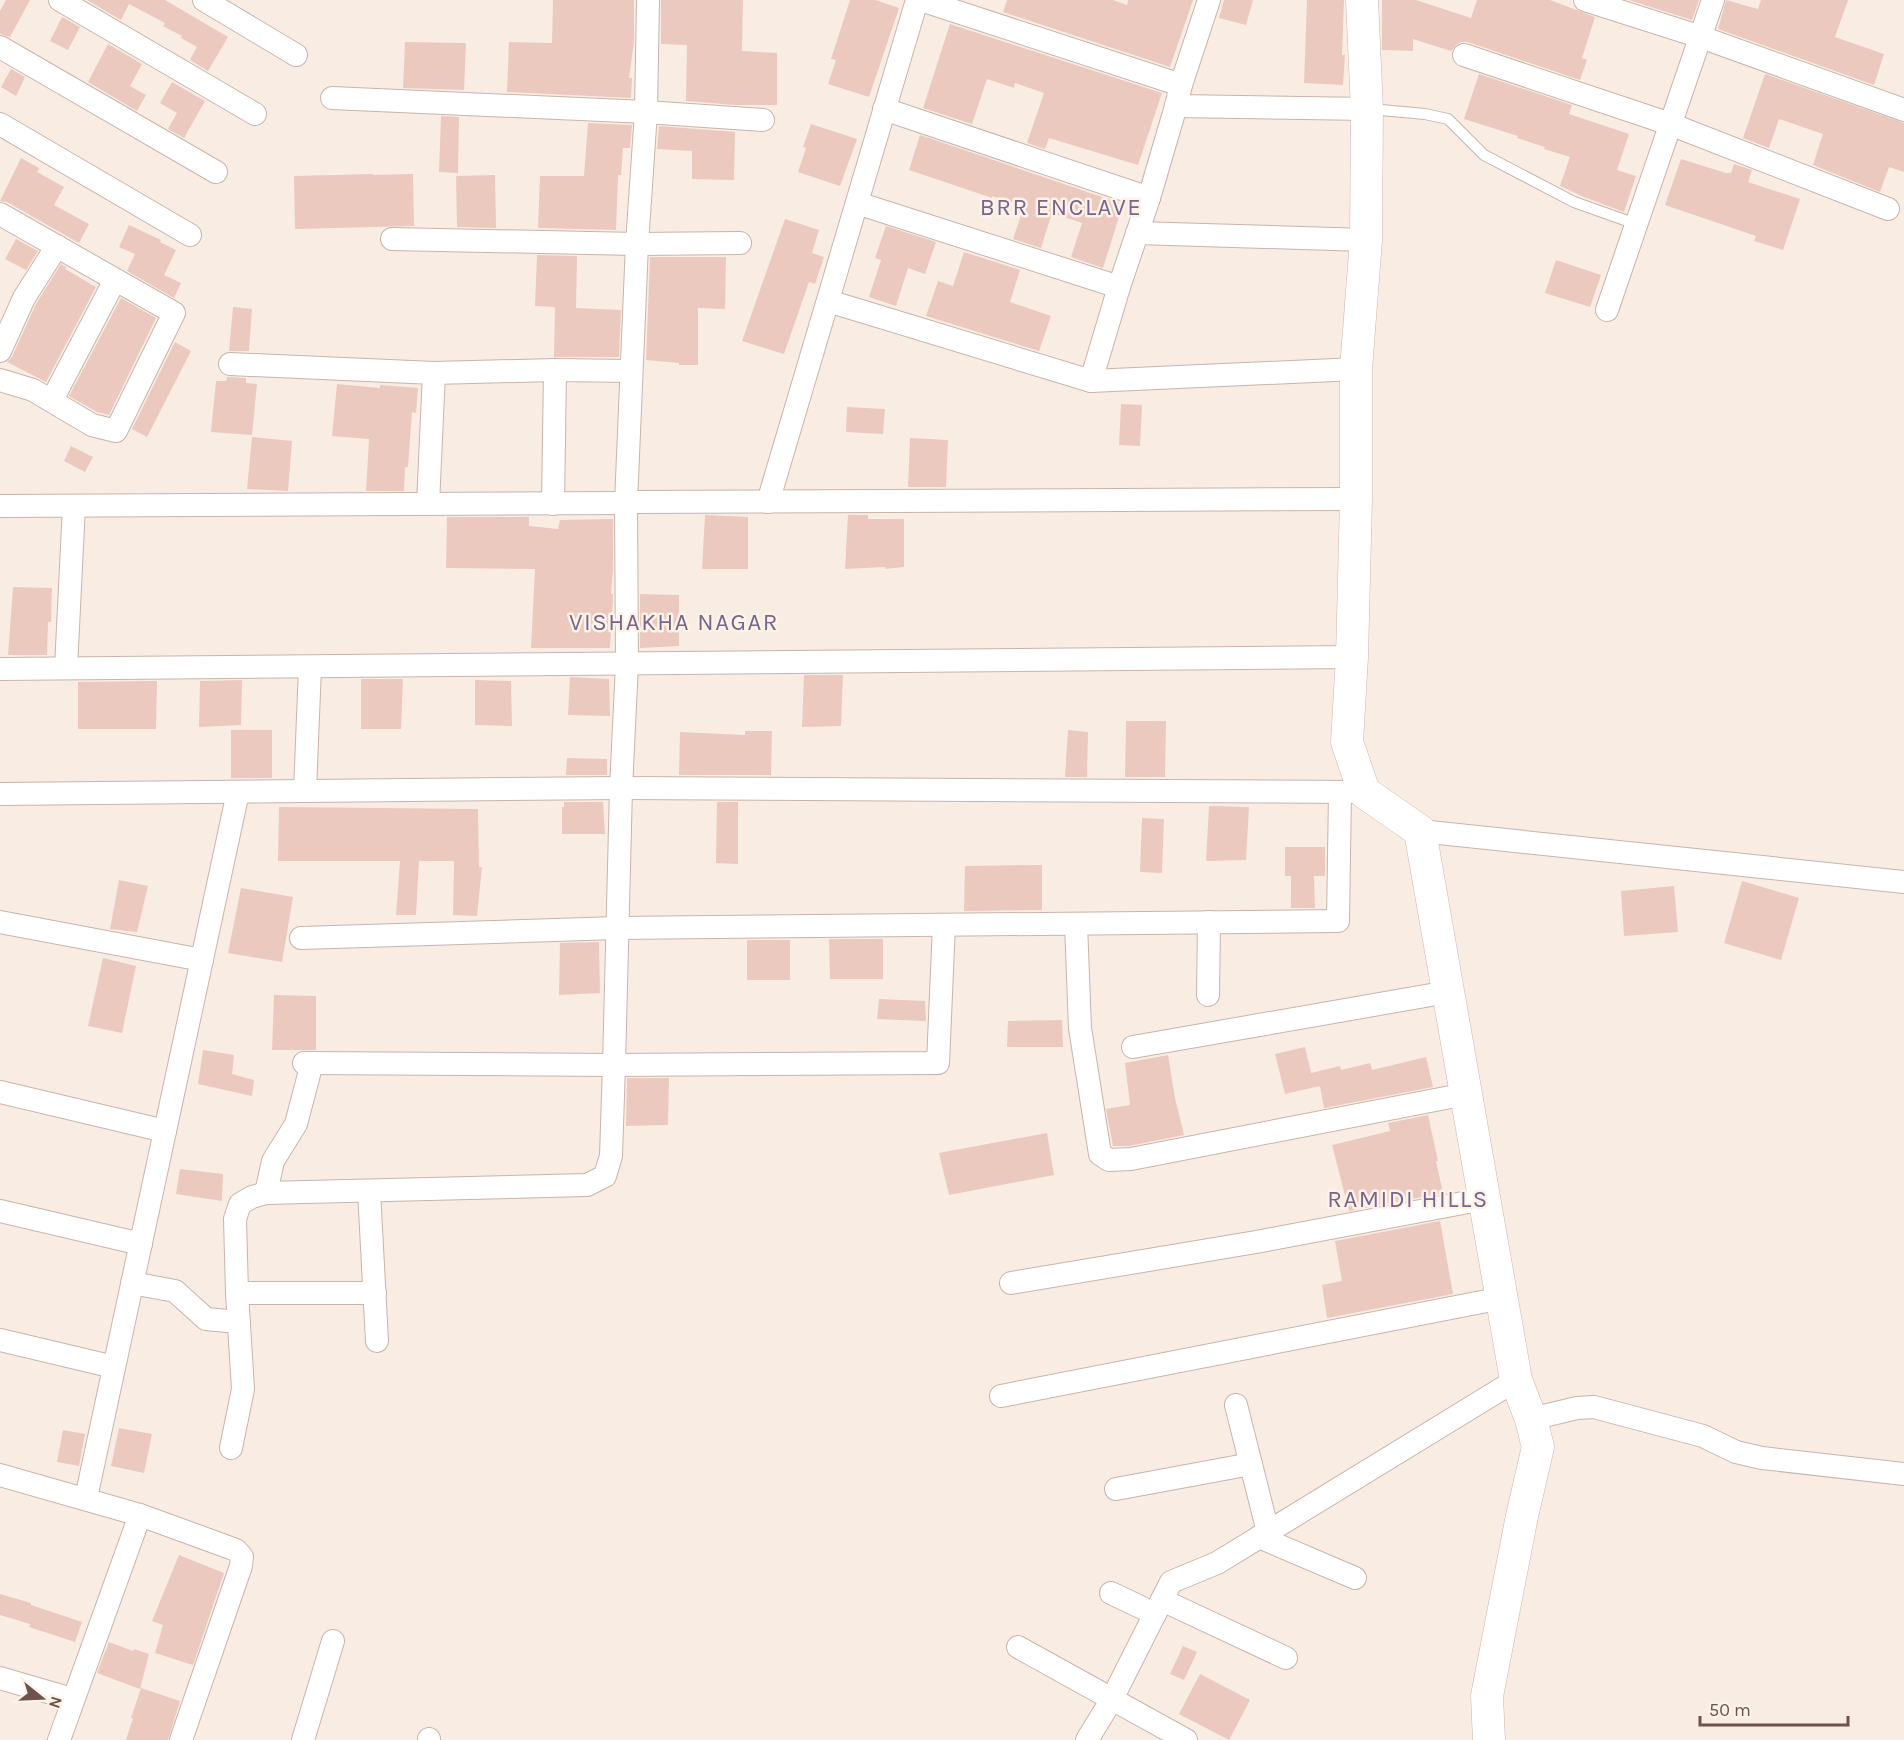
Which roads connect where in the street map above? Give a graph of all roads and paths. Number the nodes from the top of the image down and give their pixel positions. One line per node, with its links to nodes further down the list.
1 (60, 0): 19 (street)
2 (204, 0): 11 (street)
3 (648, 0): 18 (street)
4 (919, 0): 13 (street); 15 (street)
5 (1209, 0): 13 (street)
6 (1362, 0): 16 (street)
7 (1585, 0): 9 (street)
8 (1713, 0): 9 (street)
9 (1701, 38): 17 (street); 22 (street)
10 (0, 47): 23 (street)
11 (296, 55)
12 (1464, 55): 22 (street)
13 (1179, 95): 16 (street); 24 (street)
14 (332, 98): 18 (street)
15 (884, 109): 24 (street); 25 (street)
16 (1367, 109): 28 (lane); 32 (street)
17 (1904, 110)
18 (646, 112): 20 (street); 34 (street)
19 (255, 114)
20 (763, 120)
21 (0, 124): 30 (street)
22 (1670, 124): 26 (street); 28 (street)
23 (216, 172)
24 (1149, 198): 29 (street)
25 (857, 203): 37 (street); 38 (street)
26 (1888, 209)
27 (0, 214): 35 (street)
28 (1636, 224): 39 (street)
29 (1137, 233): 32 (street); 37 (street)
30 (190, 235)
31 (392, 239): 34 (street)
32 (1366, 240): 42 (street)
33 (740, 243): 34 (street)
34 (637, 244): 44 (street)
35 (57, 246): 36 (street); 40 (street)
36 (115, 279): 48 (street); 48 (street)
37 (1119, 287): 47 (street)
38 (828, 301): 47 (street); 50 (street)
39 (1607, 310)
40 (0, 351)
41 (230, 364): 45 (street)
42 (1356, 369): 47 (street); 49 (street)
43 (555, 370): 44 (street); 45 (street); 53 (street)
44 (630, 371): 51 (street)
45 (434, 373): 52 (street)
46 (0, 380): 48 (street)
47 (1091, 381)
48 (52, 400)
49 (1356, 499): 50 (street); 56 (street)
50 (768, 502): 51 (street)
51 (626, 503): 53 (street); 57 (street)
52 (428, 504): 53 (street); 55 (street)
53 (553, 504)
54 (0, 506): 55 (street)
55 (74, 506): 60 (street)
56 (1352, 657): 57 (street); 64 (street)
57 (627, 664): 58 (street); 61 (street)
58 (310, 667): 60 (street); 62 (street)
59 (0, 669): 60 (street)
60 (66, 669)
61 (621, 788): 62 (street); 64 (street); 72 (street)
62 (305, 791): 63 (street)
63 (238, 792): 65 (street); 74 (street)
64 (1352, 792): 66 (street); 69 (street)
65 (0, 794)
66 (1420, 831): 67 (street); 75 (street)
67 (1904, 882)
68 (0, 922): 74 (street)
69 (1209, 922): 70 (street); 76 (street)
70 (1076, 924): 71 (street); 80 (street)
71 (944, 925): 72 (street); 78 (street)
72 (617, 928): 73 (street); 78 (street)
73 (300, 938)
74 (202, 960): 81 (street)
75 (1448, 992): 77 (street); 80 (street)
76 (1208, 995)
77 (1133, 1047)
78 (614, 1065): 82 (street); 83 (street)
79 (0, 1092): 81 (street)
80 (1466, 1094): 84 (street)
81 (165, 1131): 86 (street)
82 (369, 1191): 83 (street); 90 (street)
83 (266, 1193): 89 (street)
84 (1484, 1199): 88 (street); 91 (street)
85 (0, 1212): 86 (street)
86 (141, 1244): 87 (street)
87 (132, 1282): 92 (street); 95 (street)
88 (1011, 1283)
89 (237, 1293): 90 (street); 92 (street)
90 (375, 1293): 94 (street)
91 (1502, 1298): 96 (street); 97 (street)
92 (239, 1322): 100 (street)
93 (0, 1340): 95 (street)
94 (377, 1341)
95 (114, 1367): 105 (street)
96 (1516, 1380): 99 (street); 107 (street)
97 (1001, 1396)
98 (1236, 1405): 101 (street)
99 (1531, 1419): 102 (street); 122 (street)
100 (231, 1448)
101 (1251, 1464): 104 (street); 107 (street)
102 (1904, 1474)
103 (0, 1475): 105 (street)
104 (1116, 1489)
105 (86, 1498): 106 (street)
106 (140, 1515): 116 (street); 118 (street)
107 (1264, 1534): 108 (street); 110 (street)
108 (1355, 1578)
109 (1111, 1593): 110 (street)
110 (1158, 1607): 113 (street); 115 (street)
111 (333, 1641): 119 (street)
112 (1018, 1647): 115 (street)
113 (1286, 1658)
114 (0, 1678): 116 (street)
115 (1112, 1699): 120 (street); 121 (street)
116 (72, 1700): 117 (street)
117 (58, 1740)
118 (181, 1740)
119 (303, 1740)
120 (1087, 1740)
121 (1186, 1740)
122 (1489, 1740)

